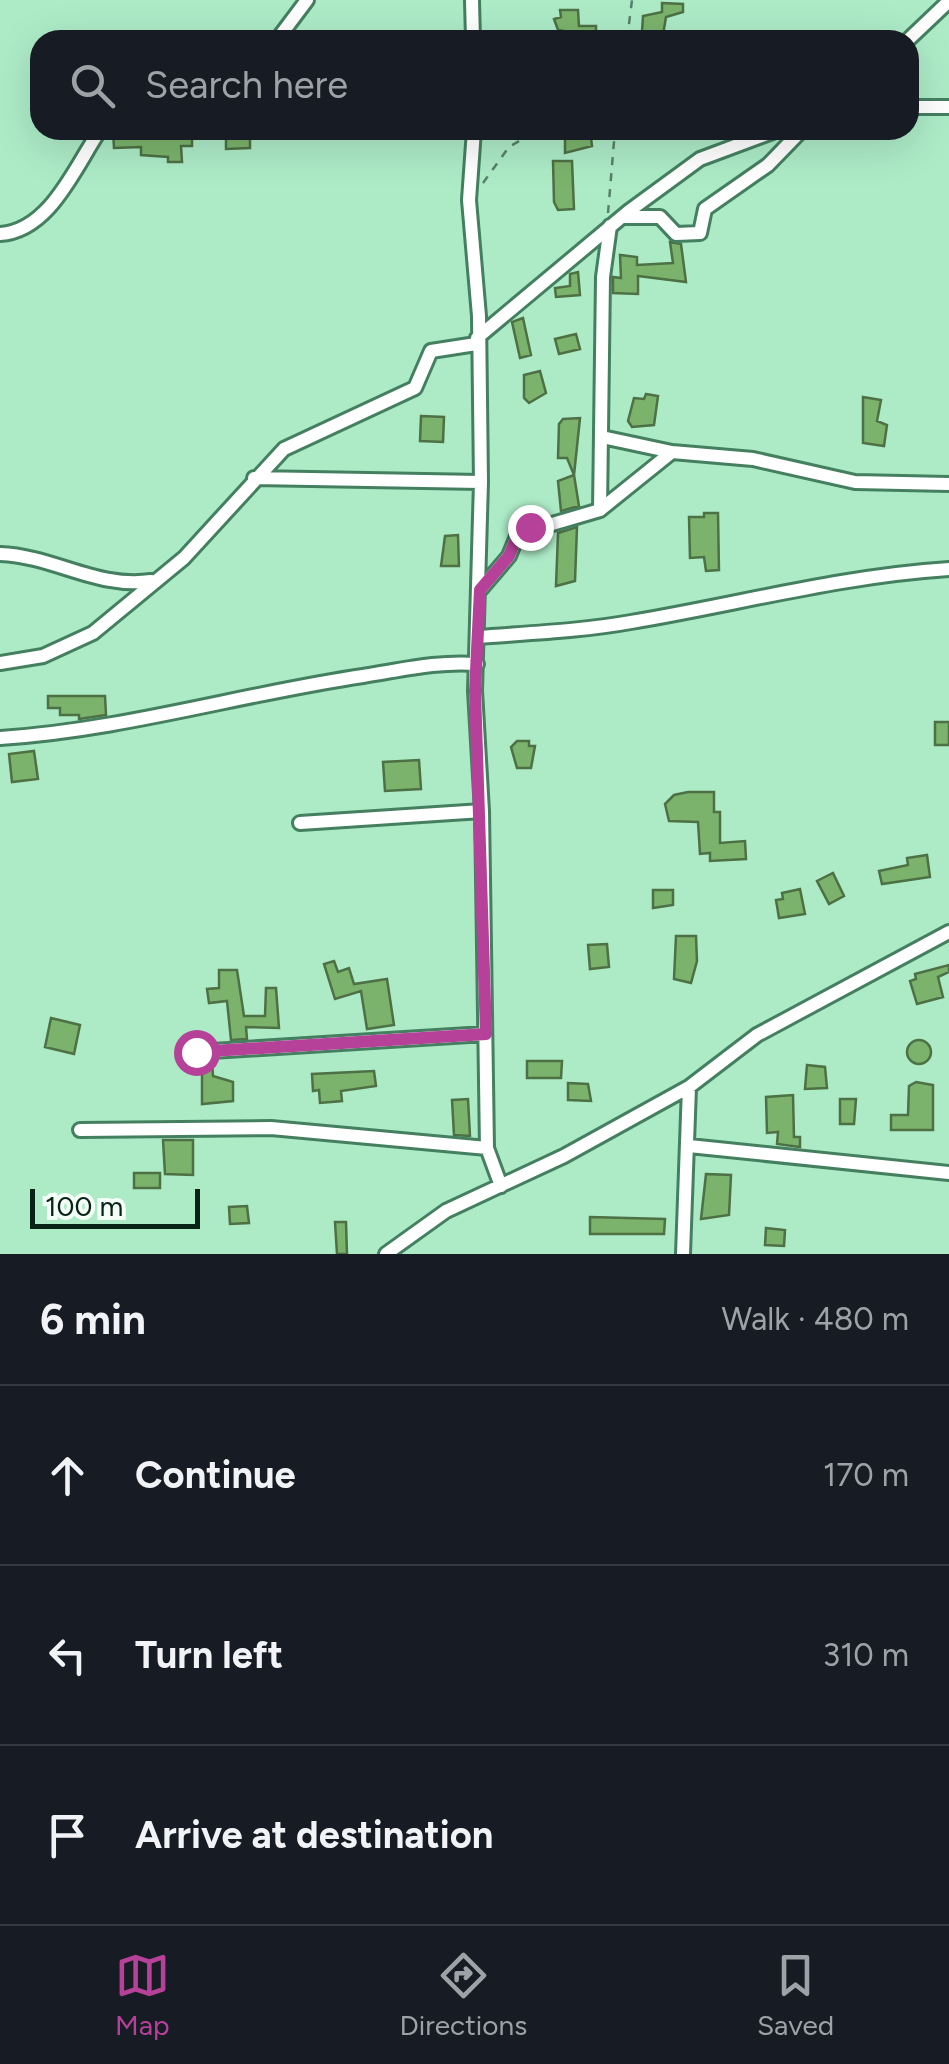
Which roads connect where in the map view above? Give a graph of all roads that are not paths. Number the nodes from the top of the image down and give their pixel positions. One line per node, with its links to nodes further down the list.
1 (308, 0): 4 (street)
2 (472, 0): 5 (street)
3 (949, 2): 6 (street)
4 (285, 30)
5 (473, 30)
6 (919, 30)
7 (949, 106): 8 (street)
8 (919, 107)
9 (93, 140): 14 (street)
10 (473, 140): 15 (street)
11 (750, 140): 13 (street)
12 (792, 140): 13 (street)
13 (611, 225): 15 (street); 16 (street)
14 (0, 234)
15 (477, 341): 18 (street); 19 (street)
16 (602, 437): 17 (street); 21 (street)
17 (672, 452): 20 (street); 21 (street)
18 (254, 478): 19 (street); 24 (street)
19 (481, 482): 25 (street)
20 (949, 484)
21 (600, 510): 25 (street)
22 (0, 554): 24 (street)
23 (949, 570): 26 (street)
24 (154, 580): 27 (street)
25 (480, 590): 26 (street)
26 (478, 637): 28 (street)
27 (0, 663)
28 (477, 664): 29 (street); 30 (street)
29 (0, 738)
30 (482, 811): 31 (street); 33 (street)
31 (300, 823)
32 (949, 932): 35 (street)
33 (486, 1034): 34 (street); 38 (street)
34 (196, 1052)
35 (689, 1086): 37 (street); 40 (street)
36 (80, 1130): 38 (street)
37 (689, 1146): 39 (street); 42 (street)
38 (487, 1148): 40 (street)
39 (949, 1173)
40 (501, 1186): 41 (street)
41 (386, 1254)
42 (683, 1254)

